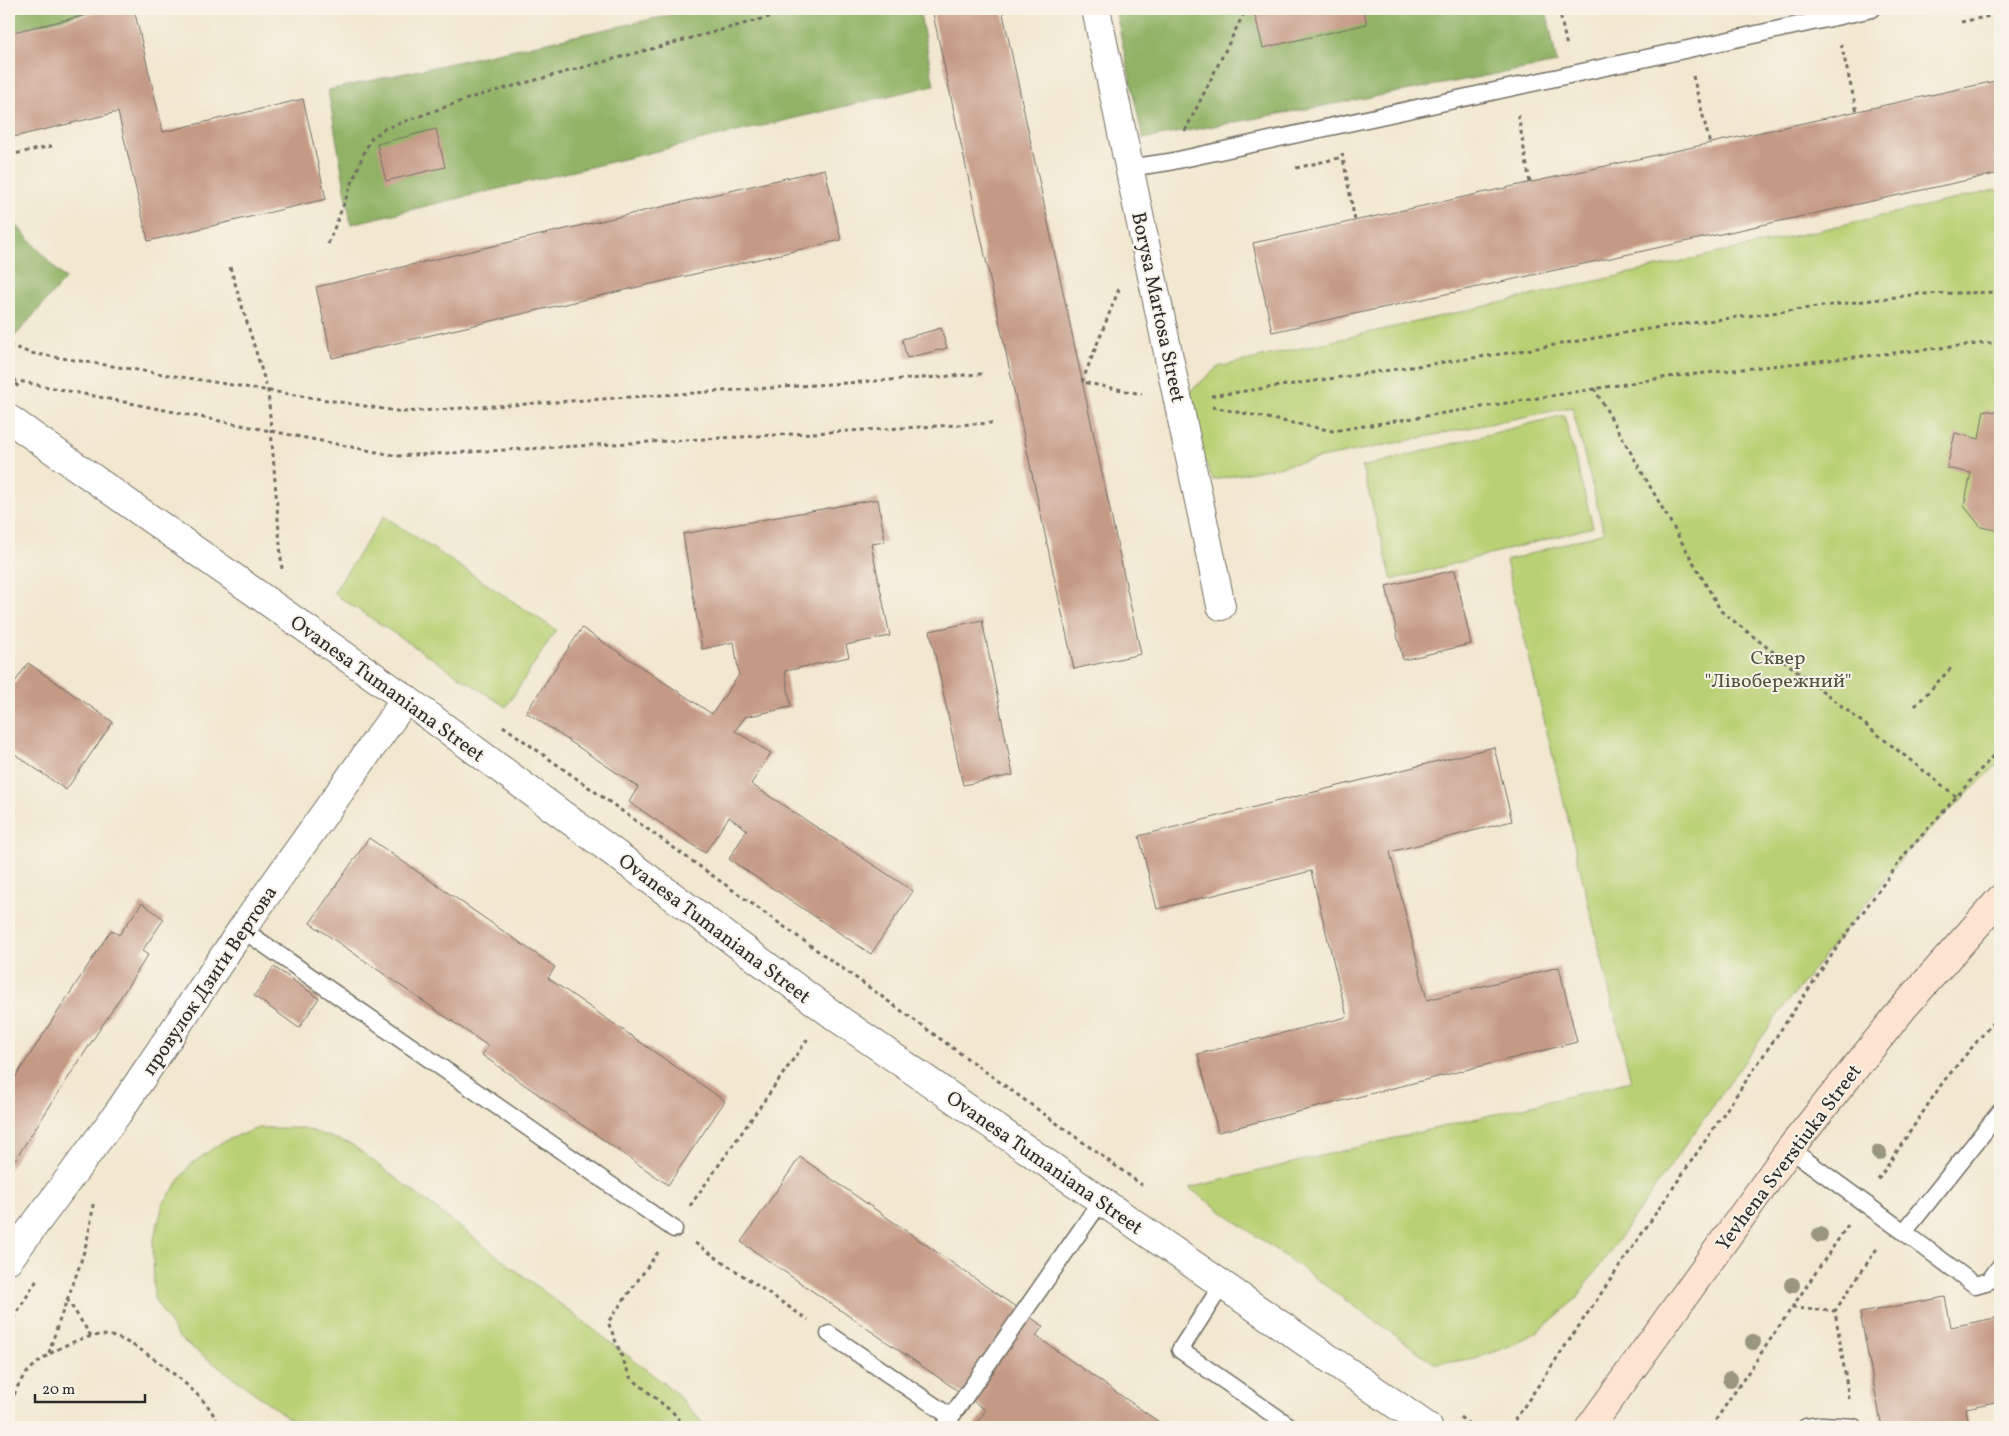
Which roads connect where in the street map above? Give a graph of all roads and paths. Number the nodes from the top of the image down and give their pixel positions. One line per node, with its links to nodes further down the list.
1 (799, 9): 23 (path)
2 (1096, 9): 19 (street, Borysa Martosa Street)
3 (1246, 9): 18 (path)
4 (1559, 9): 10 (path)
5 (1872, 9): 7 (lane)
6 (2000, 14): 8 (path)
7 (1834, 17): 9 (lane); 12 (path)
8 (1961, 22)
9 (1687, 49): 10 (lane); 14 (path)
10 (1572, 74): 11 (lane)
11 (1513, 87): 13 (lane); 21 (path)
12 (1857, 112)
13 (1336, 126): 17 (path); 18 (lane)
14 (1710, 144)
15 (52, 146): 16 (path)
16 (9, 155)
17 (1342, 157): 20 (path); 22 (path)
18 (1170, 162): 19 (lane)
19 (1128, 168): 34 (street, Borysa Martosa Street)
20 (1296, 168)
21 (1530, 183)
22 (1356, 221)
23 (328, 244)
24 (230, 267): 33 (path)
25 (2000, 292): 34 (path)
26 (2000, 344): 31 (path)
27 (9, 345): 33 (path)
28 (982, 374): 33 (path)
29 (9, 380): 32 (path); 36 (path)
30 (1082, 382): 34 (path)
31 (1594, 388): 34 (path); 44 (path)
32 (26, 391)
33 (268, 391): 37 (path)
34 (1179, 400): 38 (street, Borysa Martosa Street)
35 (9, 420): 40 (street, Ovanesa Tumaniana Street)
36 (992, 423)
37 (275, 564)
38 (1221, 606)
39 (1953, 666): 41 (path)
40 (406, 699): 46 (street, провулок Дзиґи Вертова); 51 (street, Ovanesa Tumaniana Street)
41 (1915, 706)
42 (499, 724): 49 (path)
43 (2000, 748): 44 (path)
44 (1957, 797): 72 (path)
45 (2000, 899): 48 (main road, Yevhena Sverstiuka Street)
46 (242, 929): 53 (lane); 54 (street, провулок Дзиґи Вертова)
47 (2000, 1112): 52 (lane)
48 (1790, 1149): 52 (lane); 73 (main road, Yevhena Sverstiuka Street)
49 (1150, 1191)
50 (94, 1197): 57 (path)
51 (1101, 1201): 56 (street, Ovanesa Tumaniana Street); 66 (lane)
52 (1899, 1228): 55 (lane); 59 (path)
53 (674, 1229): 60 (path)
54 (9, 1259)
55 (2000, 1266)
56 (1222, 1285): 69 (lane); 70 (street, Ovanesa Tumaniana Street)
57 (66, 1298): 62 (path); 63 (path)
58 (1792, 1308): 59 (path)
59 (1835, 1311): 67 (path)
60 (803, 1317)
61 (829, 1334): 66 (lane)
62 (91, 1336): 63 (path); 68 (path)
63 (49, 1353): 64 (path)
64 (9, 1410)
65 (1458, 1416): 71 (path)
66 (948, 1422)
67 (1854, 1426): 74 (lane)
68 (221, 1427)
69 (1291, 1427)
70 (1428, 1427)
71 (1473, 1427)
72 (1510, 1427)
73 (1590, 1427)
74 (1806, 1427)

